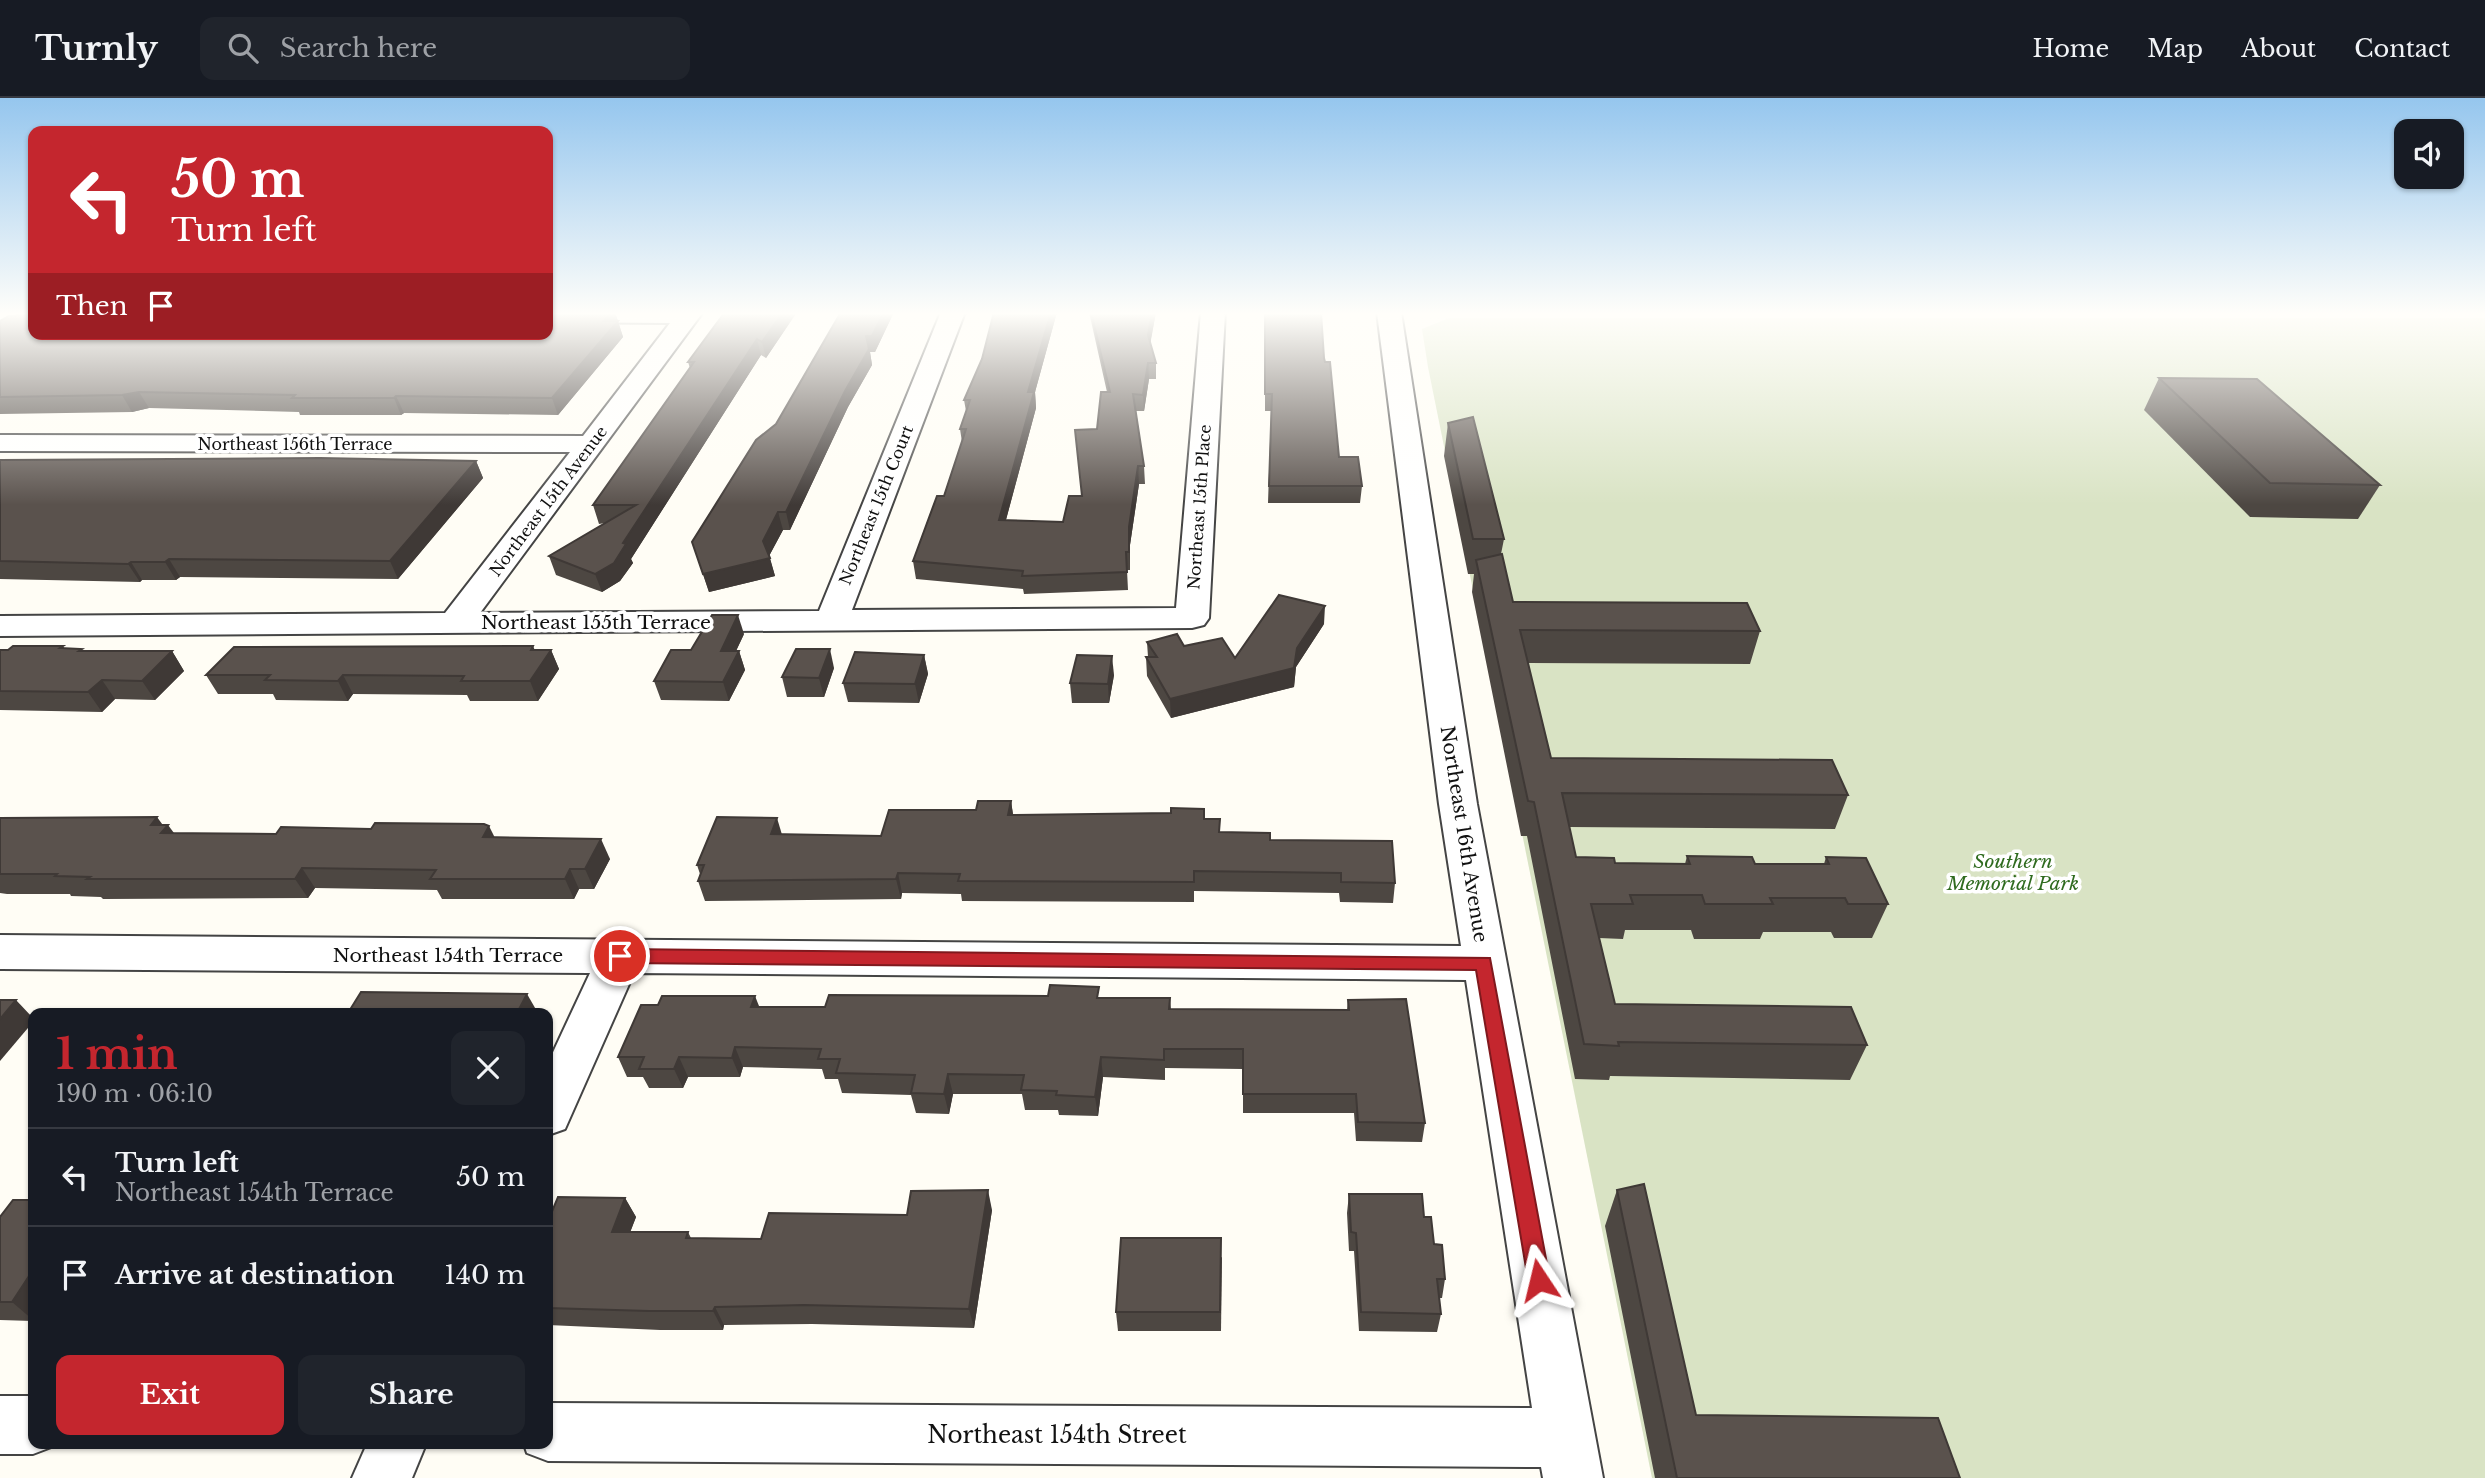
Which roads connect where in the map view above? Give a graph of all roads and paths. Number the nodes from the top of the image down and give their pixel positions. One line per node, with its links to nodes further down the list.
1 (641, 376): 6 (street, Northeast 15th Avenue)
2 (928, 376): 8 (street, Northeast 15th Court)
3 (1209, 376): 7 (street, Northeast 15th Place)
4 (1399, 376): 13 (street, Northeast 16th Avenue)
5 (0, 443): 6 (street, Northeast 156th Terrace)
6 (590, 444): 9 (street, Northeast 15th Avenue)
7 (1192, 618): 8 (street, Northeast 155th Terrace)
8 (831, 621): 9 (street, Northeast 155th Terrace)
9 (455, 623): 10 (street, Northeast 155th Terrace)
10 (0, 626)
11 (0, 952): 12 (street, Northeast 154th Terrace)
12 (620, 956): 13 (street, Northeast 154th Terrace); 14 (street)
13 (1484, 963): 19 (street, Northeast 16th Avenue)
14 (553, 1103)
15 (0, 1425): 16 (street)
16 (28, 1425)
17 (553, 1432): 19 (street, Northeast 154th Street)
18 (395, 1449): 20 (street)
19 (1570, 1458)
20 (382, 1478)

